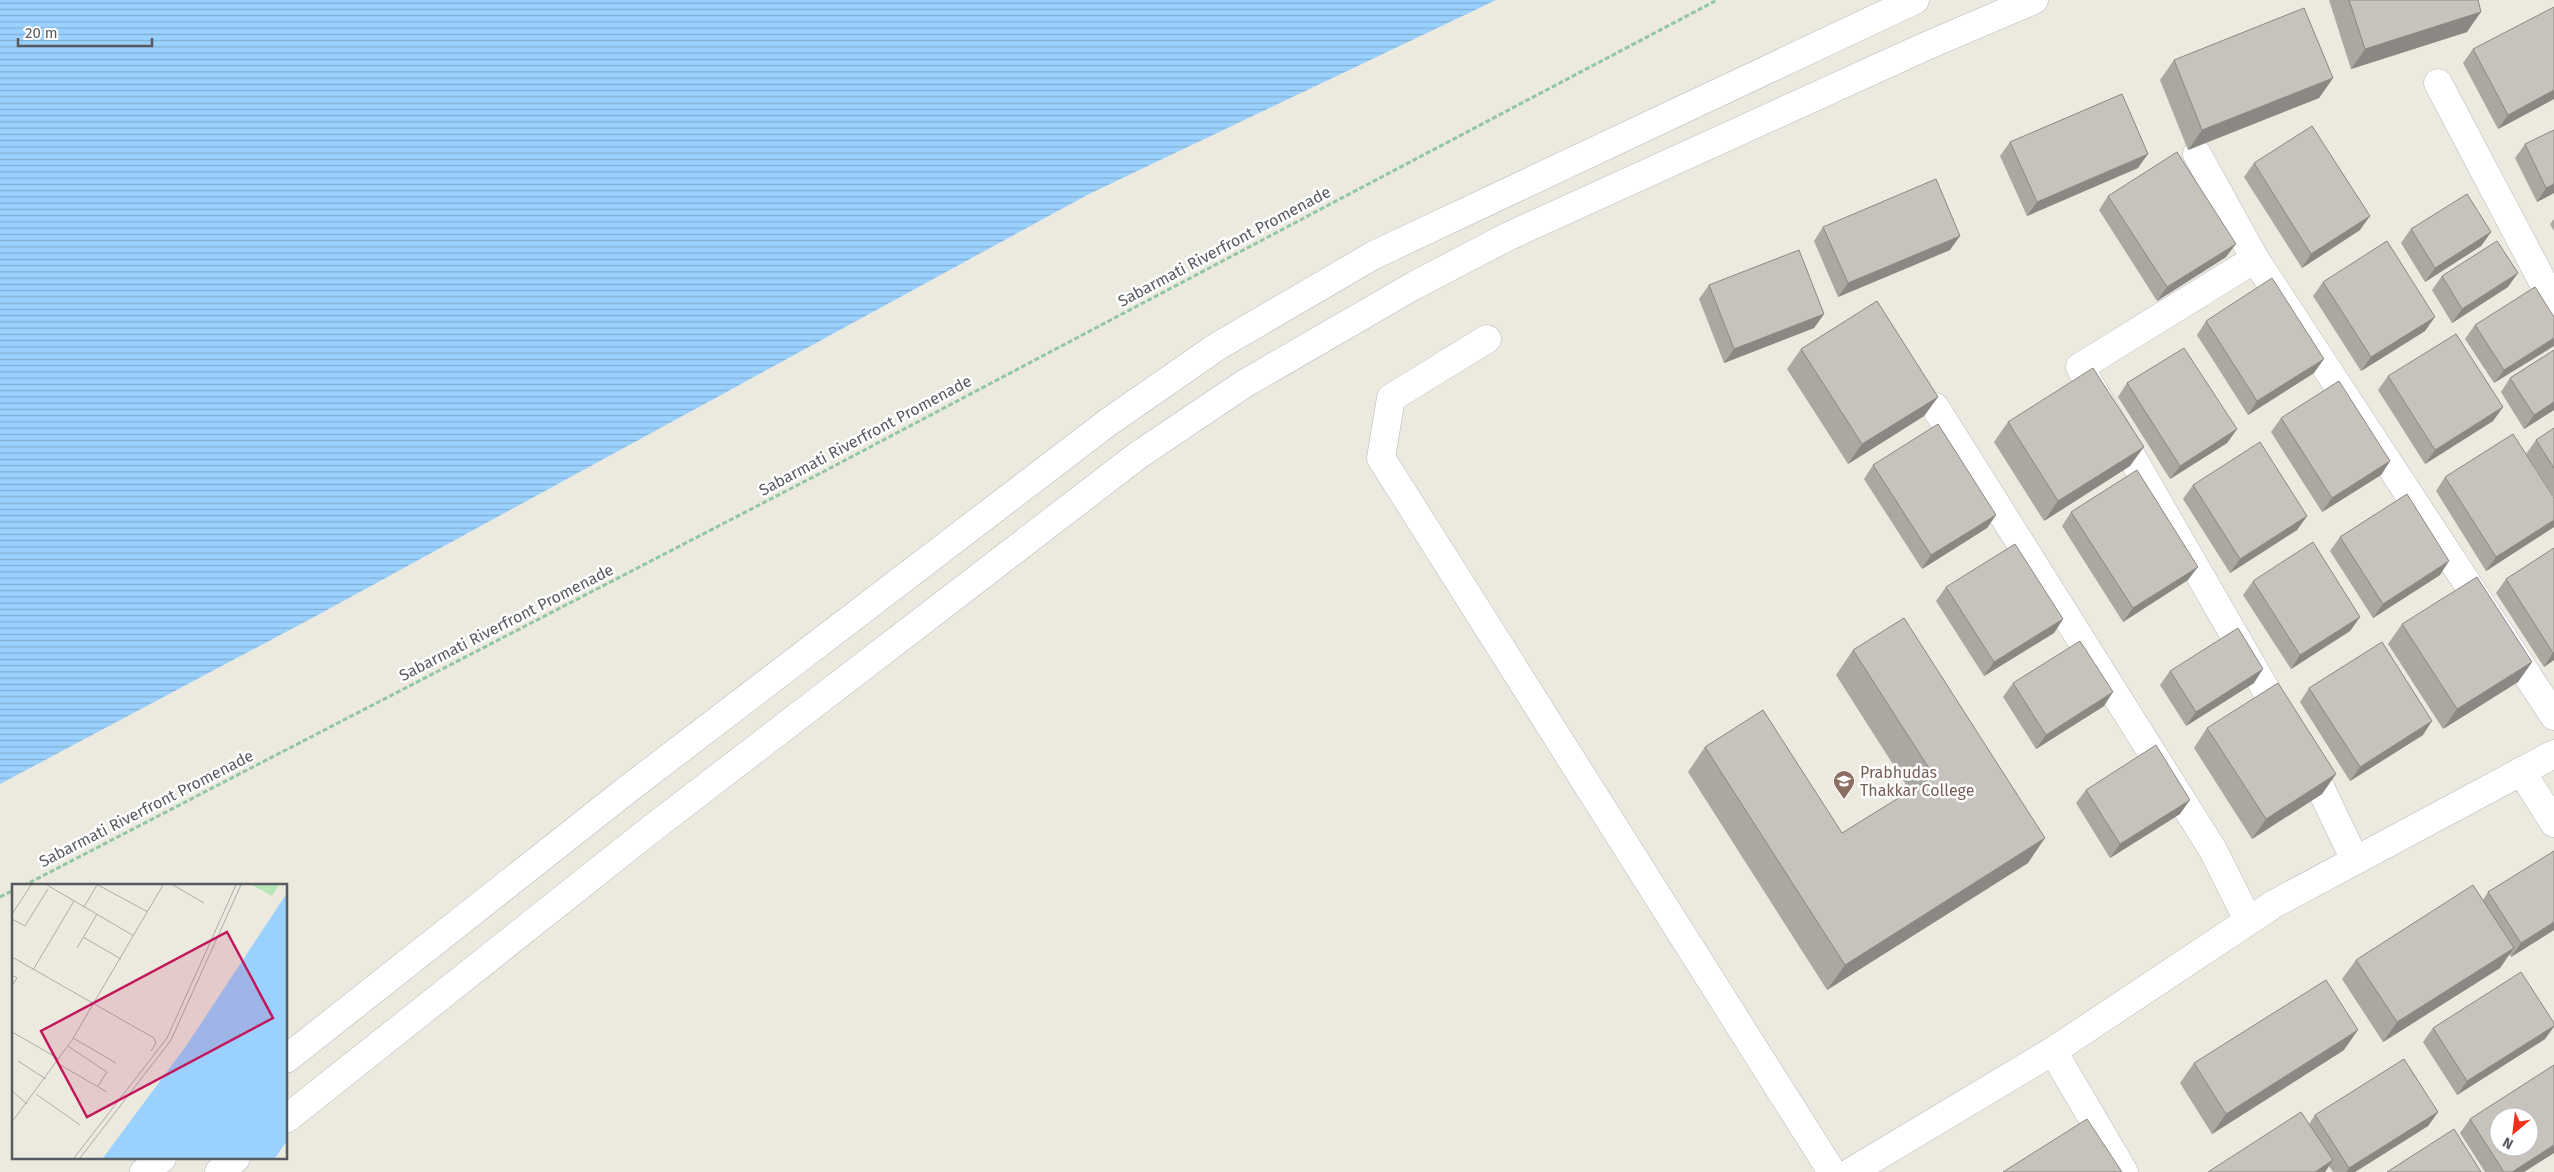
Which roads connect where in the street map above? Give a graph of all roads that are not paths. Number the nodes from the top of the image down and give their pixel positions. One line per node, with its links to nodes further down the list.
1 (1915, 0): 16 (street)
2 (2034, 0): 17 (street)
3 (2438, 83): 6 (street)
4 (2197, 154): 5 (street)
5 (2255, 259): 9 (street); 13 (street)
6 (2554, 303)
7 (1487, 339): 22 (street)
8 (1935, 407): 14 (street)
9 (2554, 716)
10 (2554, 754): 11 (street)
11 (2521, 771): 12 (street); 13 (street)
12 (2554, 823)
13 (2355, 860): 14 (street)
14 (2248, 920): 15 (street)
15 (2052, 1051): 23 (street); 24 (street)
16 (288, 1058)
17 (288, 1117)
18 (159, 1160): 20 (street)
19 (234, 1160): 21 (street)
20 (144, 1172)
21 (219, 1172)
22 (1832, 1172)
23 (1851, 1172)
24 (2124, 1172)

